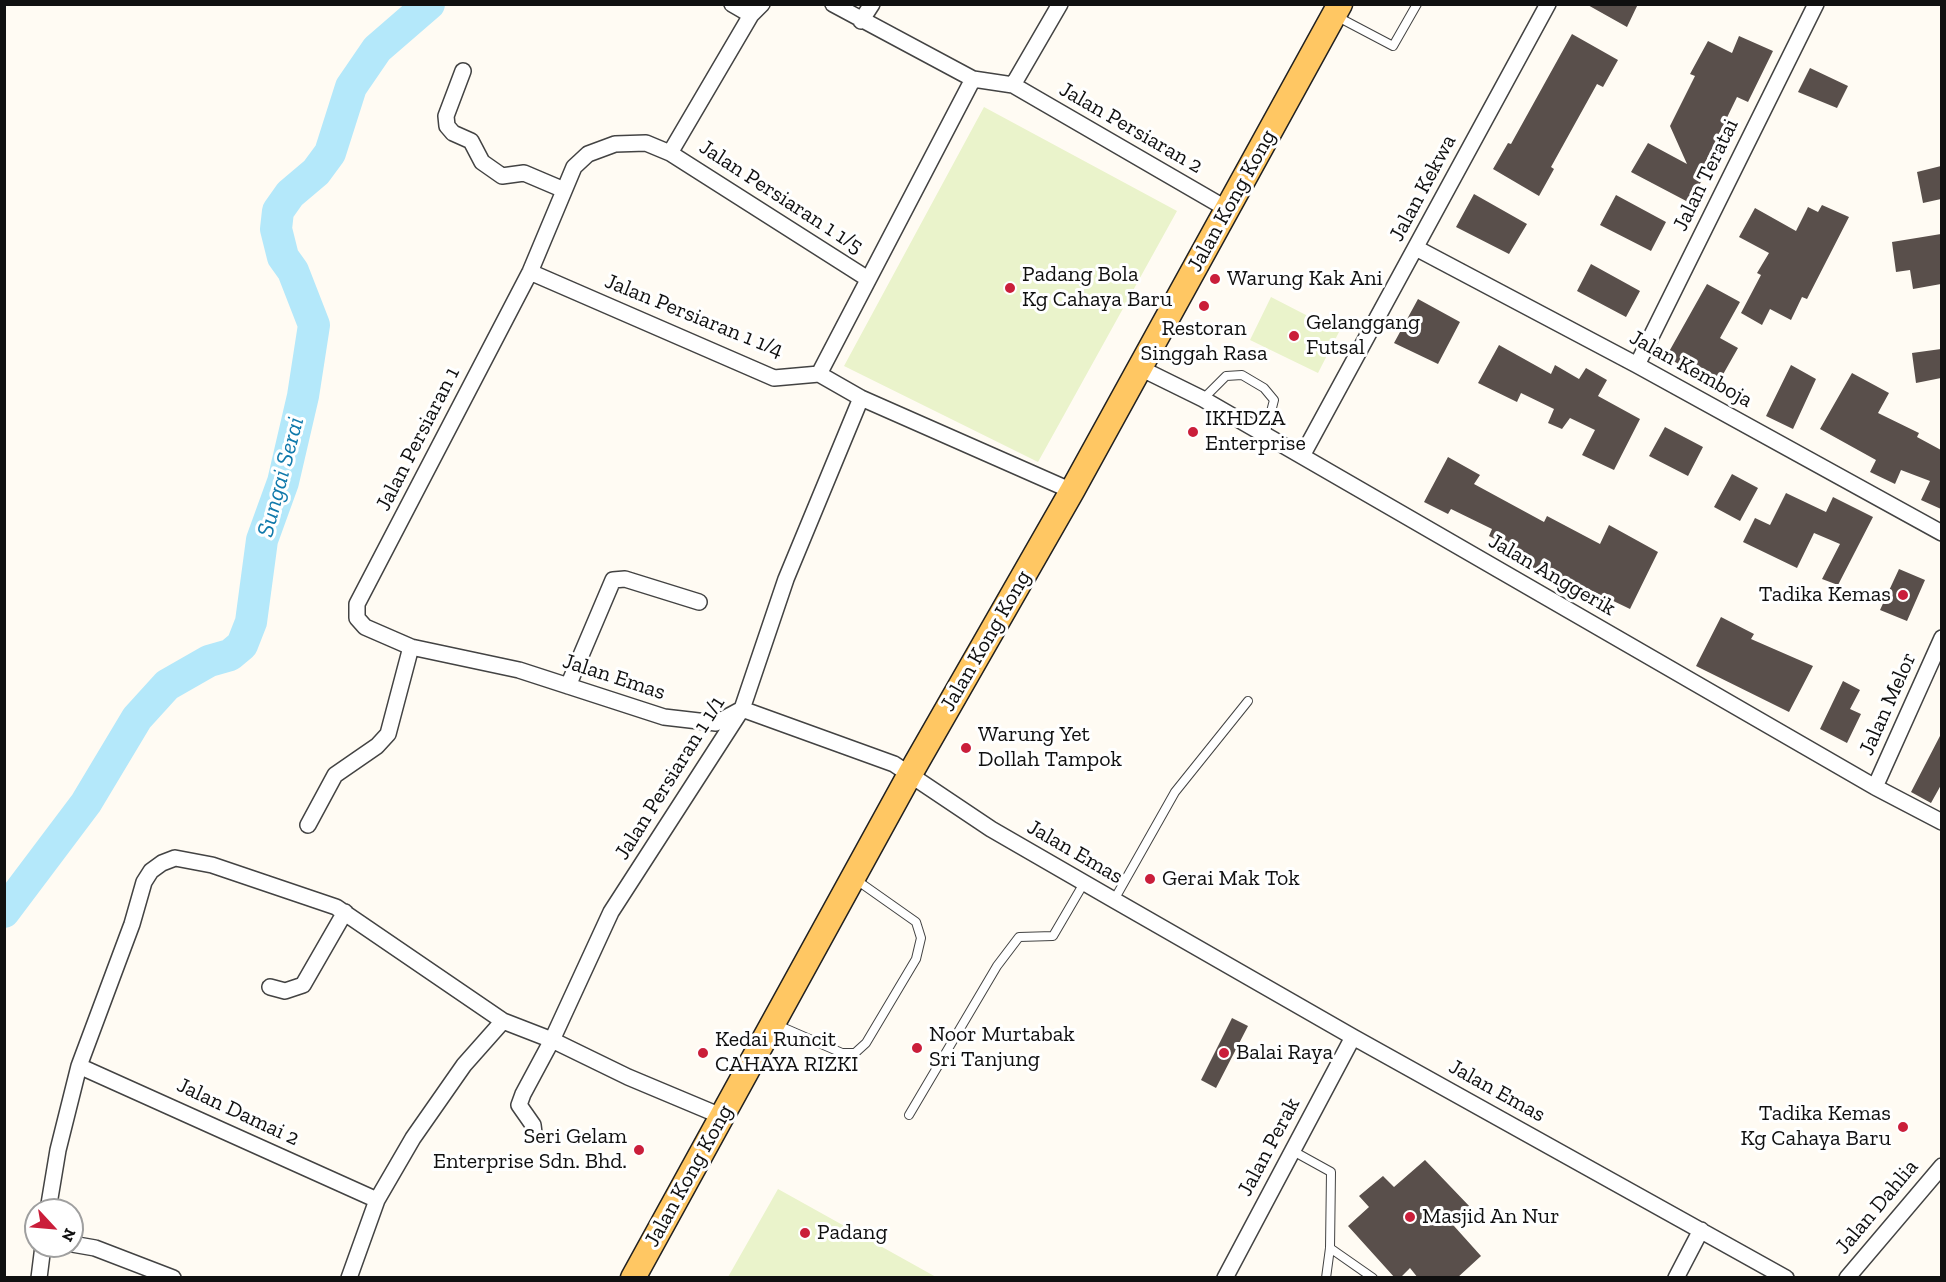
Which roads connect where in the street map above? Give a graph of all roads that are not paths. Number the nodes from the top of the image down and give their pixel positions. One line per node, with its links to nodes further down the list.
1 (732, 4): 8 (street)
2 (833, 4): 10 (street, Jalan Persiaran 2)
3 (872, 4): 10 (street)
4 (1060, 4): 13 (street)
5 (1417, 4): 9 (lane)
6 (1548, 4): 17 (street, Jalan Kekwa)
7 (1816, 4): 20 (street, Jalan Teratai)
8 (757, 10): 14 (street)
9 (1337, 10): 16 (main road, Jalan Kong Kong)
10 (861, 21): 12 (street, Jalan Persiaran 2)
11 (463, 71): 15 (street)
12 (973, 79): 13 (street, Jalan Persiaran 2); 19 (street)
13 (1013, 86): 16 (street, Jalan Persiaran 2)
14 (670, 153): 15 (street, Jalan Persiaran 1 1/5); 19 (street, Jalan Persiaran 1 1/5)
15 (564, 190): 18 (street, Jalan Persiaran 1)
16 (1227, 209): 21 (main road, Jalan Kong Kong)
17 (1416, 248): 20 (street, Jalan Kemboja); 26 (street, Jalan Kekwa)
18 (530, 272): 22 (street, Jalan Persiaran 1 1/4); 30 (street, Jalan Persiaran 1)
19 (868, 279): 22 (street)
20 (1637, 365): 28 (street, Jalan Kemboja)
21 (1140, 368): 24 (street, Jalan Anggerik); 27 (main road, Jalan Kong Kong)
22 (819, 374): 23 (street)
23 (861, 398): 27 (street); 35 (street, Jalan Persiaran 1 1/1)
24 (1203, 399): 25 (street, Jalan Anggerik); 25 (lane)
25 (1265, 435): 26 (street, Jalan Anggerik)
26 (1302, 456): 37 (street, Jalan Anggerik)
27 (1072, 490): 36 (main road, Jalan Kong Kong)
28 (1941, 533)
29 (699, 602): 33 (street)
30 (365, 627): 32 (street, Jalan Emas)
31 (1941, 638): 37 (street, Jalan Melor)
32 (411, 647): 33 (street, Jalan Emas); 39 (street)
33 (568, 686): 35 (street, Jalan Emas)
34 (1248, 701): 42 (lane)
35 (742, 710): 36 (street, Jalan Emas); 48 (street, Jalan Persiaran 1 1/1)
36 (910, 774): 40 (main road, Jalan Kong Kong); 41 (street, Jalan Emas)
37 (1875, 787): 38 (street, Jalan Anggerik)
38 (1941, 822)
39 (308, 825)
40 (854, 878): 46 (main road, Jalan Kong Kong); 46 (lane)
41 (1084, 883): 42 (street, Jalan Emas); 50 (lane)
42 (1114, 900): 47 (street, Jalan Emas)
43 (345, 912): 44 (street); 45 (street); 49 (street)
44 (270, 987)
45 (503, 1021): 48 (street); 56 (street)
46 (774, 1023): 51 (main road, Jalan Kong Kong)
47 (1353, 1037): 53 (street, Jalan Perak); 57 (street, Jalan Emas)
48 (552, 1040): 51 (street); 52 (street, Jalan Persiaran 1 1/1)
49 (79, 1066): 55 (street); 56 (street, Jalan Damai 2)
50 (909, 1115)
51 (721, 1116): 64 (main road, Jalan Kong Kong)
52 (534, 1133)
53 (1293, 1151): 59 (lane); 65 (street, Jalan Perak)
54 (1941, 1167): 70 (street, Jalan Dahlia)
55 (50, 1198)
56 (377, 1200): 63 (street)
57 (1701, 1230): 68 (street); 69 (street, Jalan Emas)
58 (84, 1246): 62 (street)
59 (1330, 1248): 66 (lane); 67 (lane)
60 (42, 1258): 61 (street)
61 (39, 1278)
62 (173, 1278)
63 (349, 1278)
64 (633, 1278)
65 (1224, 1278)
66 (1326, 1278)
67 (1373, 1278)
68 (1676, 1278)
69 (1786, 1278)
70 (1847, 1278)

